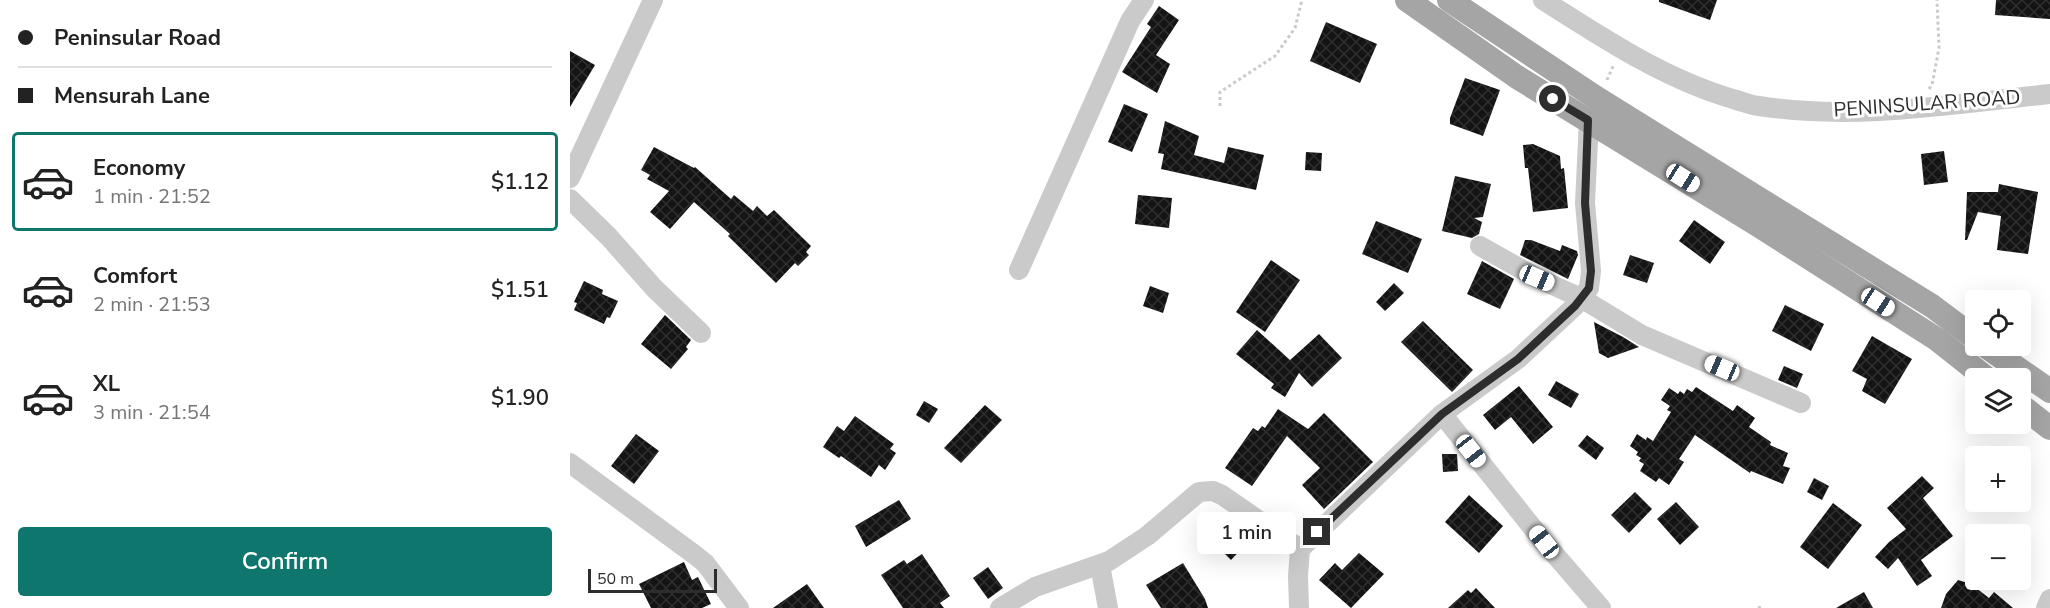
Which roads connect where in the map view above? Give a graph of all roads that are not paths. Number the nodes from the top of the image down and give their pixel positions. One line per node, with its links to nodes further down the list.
1 (653, 0): 8 (street)
2 (1144, 0): 11 (street)
3 (1407, 0): 7 (main road)
4 (1449, 0): 7 (main road)
5 (1543, 0): 6 (street, PENINSULAR ROAD)
6 (2050, 94)
7 (1593, 110): 12 (street); 13 (main road); 16 (main road)
8 (570, 178)
9 (570, 199): 14 (street)
10 (1480, 246): 12 (street)
11 (1019, 270)
12 (1581, 297): 18 (street); 20 (street)
13 (1965, 331)
14 (701, 333)
15 (2000, 356): 17 (main road)
16 (1973, 368)
17 (2050, 391)
18 (1801, 403)
19 (2031, 413): 21 (main road)
20 (1442, 414): 23 (street); 30 (street)
21 (2050, 428)
22 (570, 463): 26 (street)
23 (1300, 549): 24 (street); 29 (street)
24 (1100, 565): 27 (street); 28 (street)
25 (2050, 599): 31 (street)
26 (739, 608)
27 (1000, 608)
28 (1108, 608)
29 (1299, 608)
30 (1601, 608)
31 (2046, 608)

